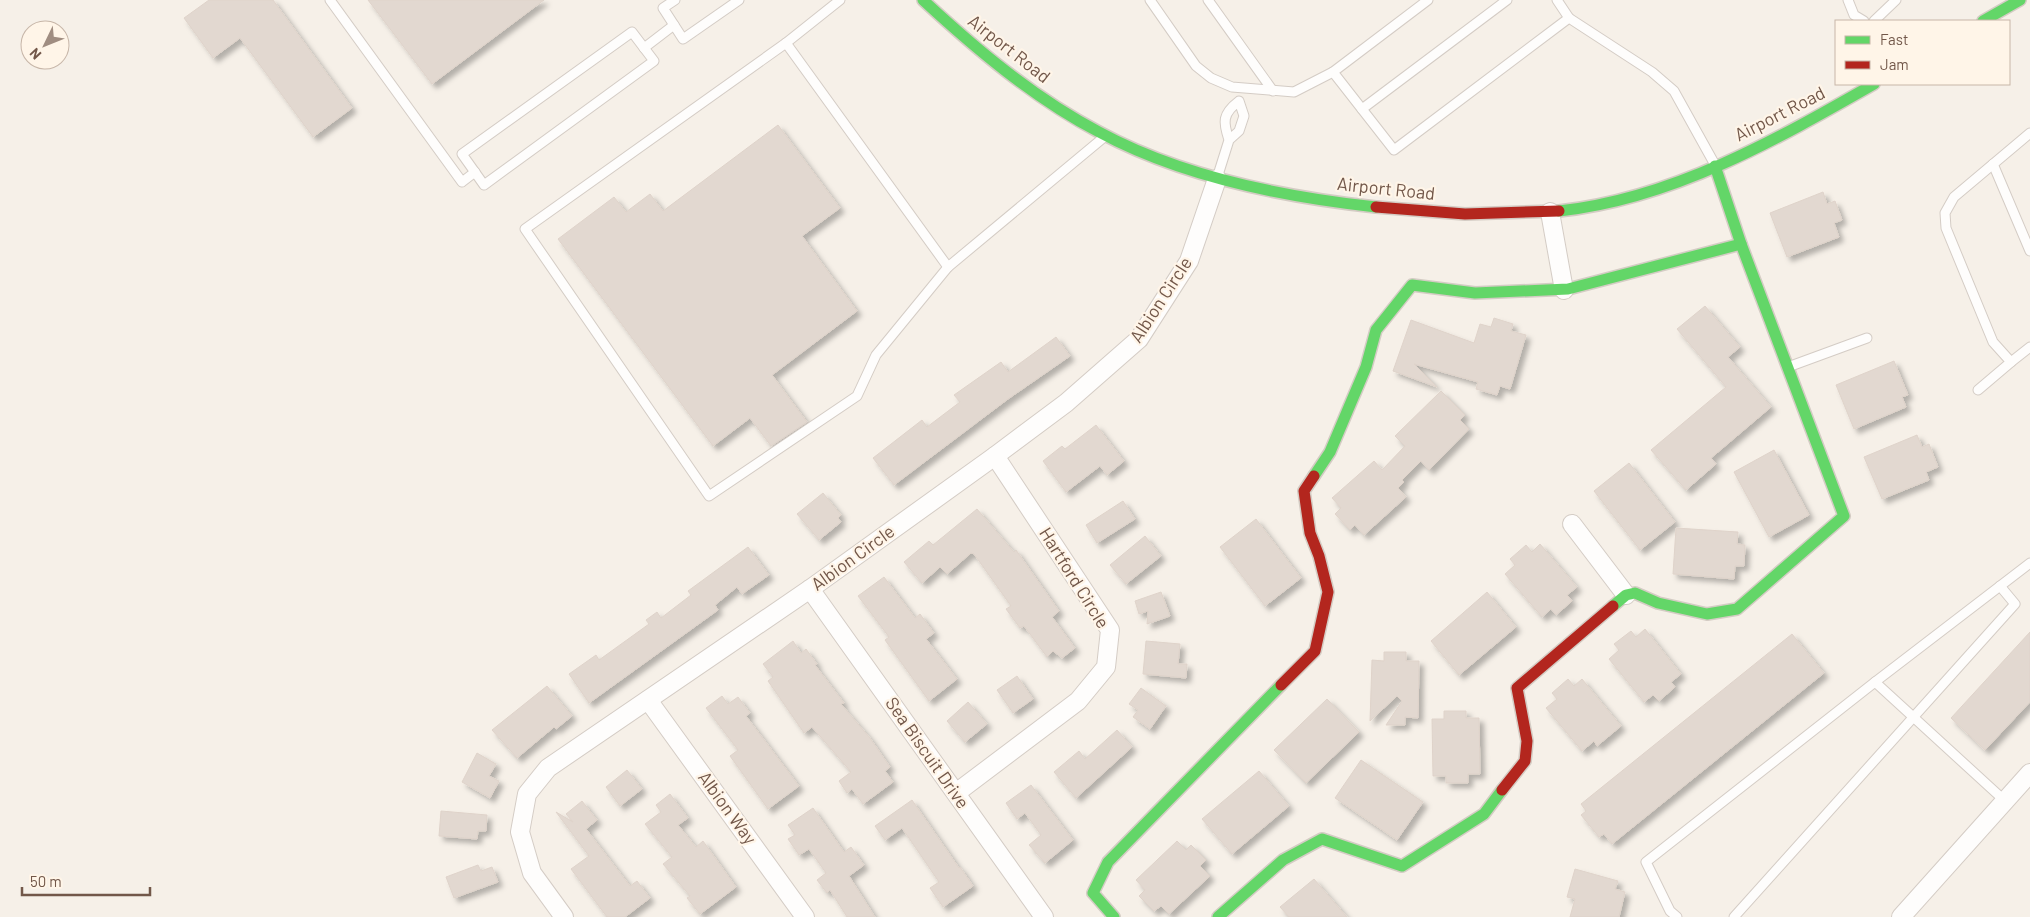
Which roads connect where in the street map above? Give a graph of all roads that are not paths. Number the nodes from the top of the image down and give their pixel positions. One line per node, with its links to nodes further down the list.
1 (330, 0): 32 (lane)
2 (675, 0): 18 (lane)
3 (739, 0): 18 (lane)
4 (840, 0): 19 (lane)
5 (923, 0): 28 (main road, Airport Road)
6 (1150, 0): 23 (lane)
7 (1208, 0): 24 (lane)
8 (1428, 0): 21 (lane)
9 (1507, 0): 26 (lane)
10 (1557, 0): 14 (lane)
11 (1848, 0): 15 (lane)
12 (1896, 0): 16 (lane)
13 (2020, 0): 17 (main road)
14 (1569, 18): 26 (lane); 31 (lane)
15 (1862, 20)
16 (1875, 20)
17 (1985, 20)
18 (674, 25): 20 (lane)
19 (786, 43): 37 (lane); 37 (lane)
20 (644, 48): 32 (lane); 32 (lane)
21 (1333, 72): 24 (lane); 26 (lane)
22 (1872, 85): 31 (main road, Airport Road)
23 (1243, 88): 24 (lane); 25 (lane)
24 (1273, 90)
25 (1239, 101): 29 (lane); 29 (lane)
26 (1362, 109)
27 (2030, 133): 30 (lane)
28 (1105, 136): 33 (main road, Airport Road); 37 (lane)
29 (1229, 140): 33 (lane)
30 (1993, 164): 36 (lane); 41 (lane)
31 (1715, 166): 34 (main road, Airport Road); 35 (main road)
32 (475, 172)
33 (1217, 179): 34 (main road, Airport Road); 44 (street, Albion Circle)
34 (1550, 212): 38 (street)
35 (1740, 244): 38 (main road); 42 (main road)
36 (2030, 250)
37 (948, 267)
38 (1564, 290): 59 (main road)
39 (1867, 338): 42 (lane)
40 (2030, 348): 41 (lane)
41 (2011, 362): 43 (lane)
42 (1788, 368): 49 (main road)
43 (1978, 390)
44 (995, 456): 48 (street, Albion Circle); 54 (street, Hartford Circle)
45 (1572, 524): 49 (street)
46 (2030, 563): 47 (lane)
47 (2000, 586): 50 (lane); 52 (lane)
48 (810, 589): 51 (street, Albion Circle); 54 (street, Sea Biscuit Drive)
49 (1626, 595): 60 (main road)
50 (1876, 682): 52 (lane); 61 (lane)
51 (648, 700): 56 (street, Albion Circle); 57 (street, Albion Way)
52 (1913, 716): 55 (lane); 62 (lane)
53 (2030, 773): 55 (street)
54 (956, 793): 58 (street, Sea Biscuit Drive)
55 (2006, 801): 63 (street)
56 (564, 917)
57 (805, 917)
58 (1044, 917)
59 (1114, 917)
60 (1218, 917)
61 (1677, 917)
62 (1734, 917)
63 (1901, 917)

